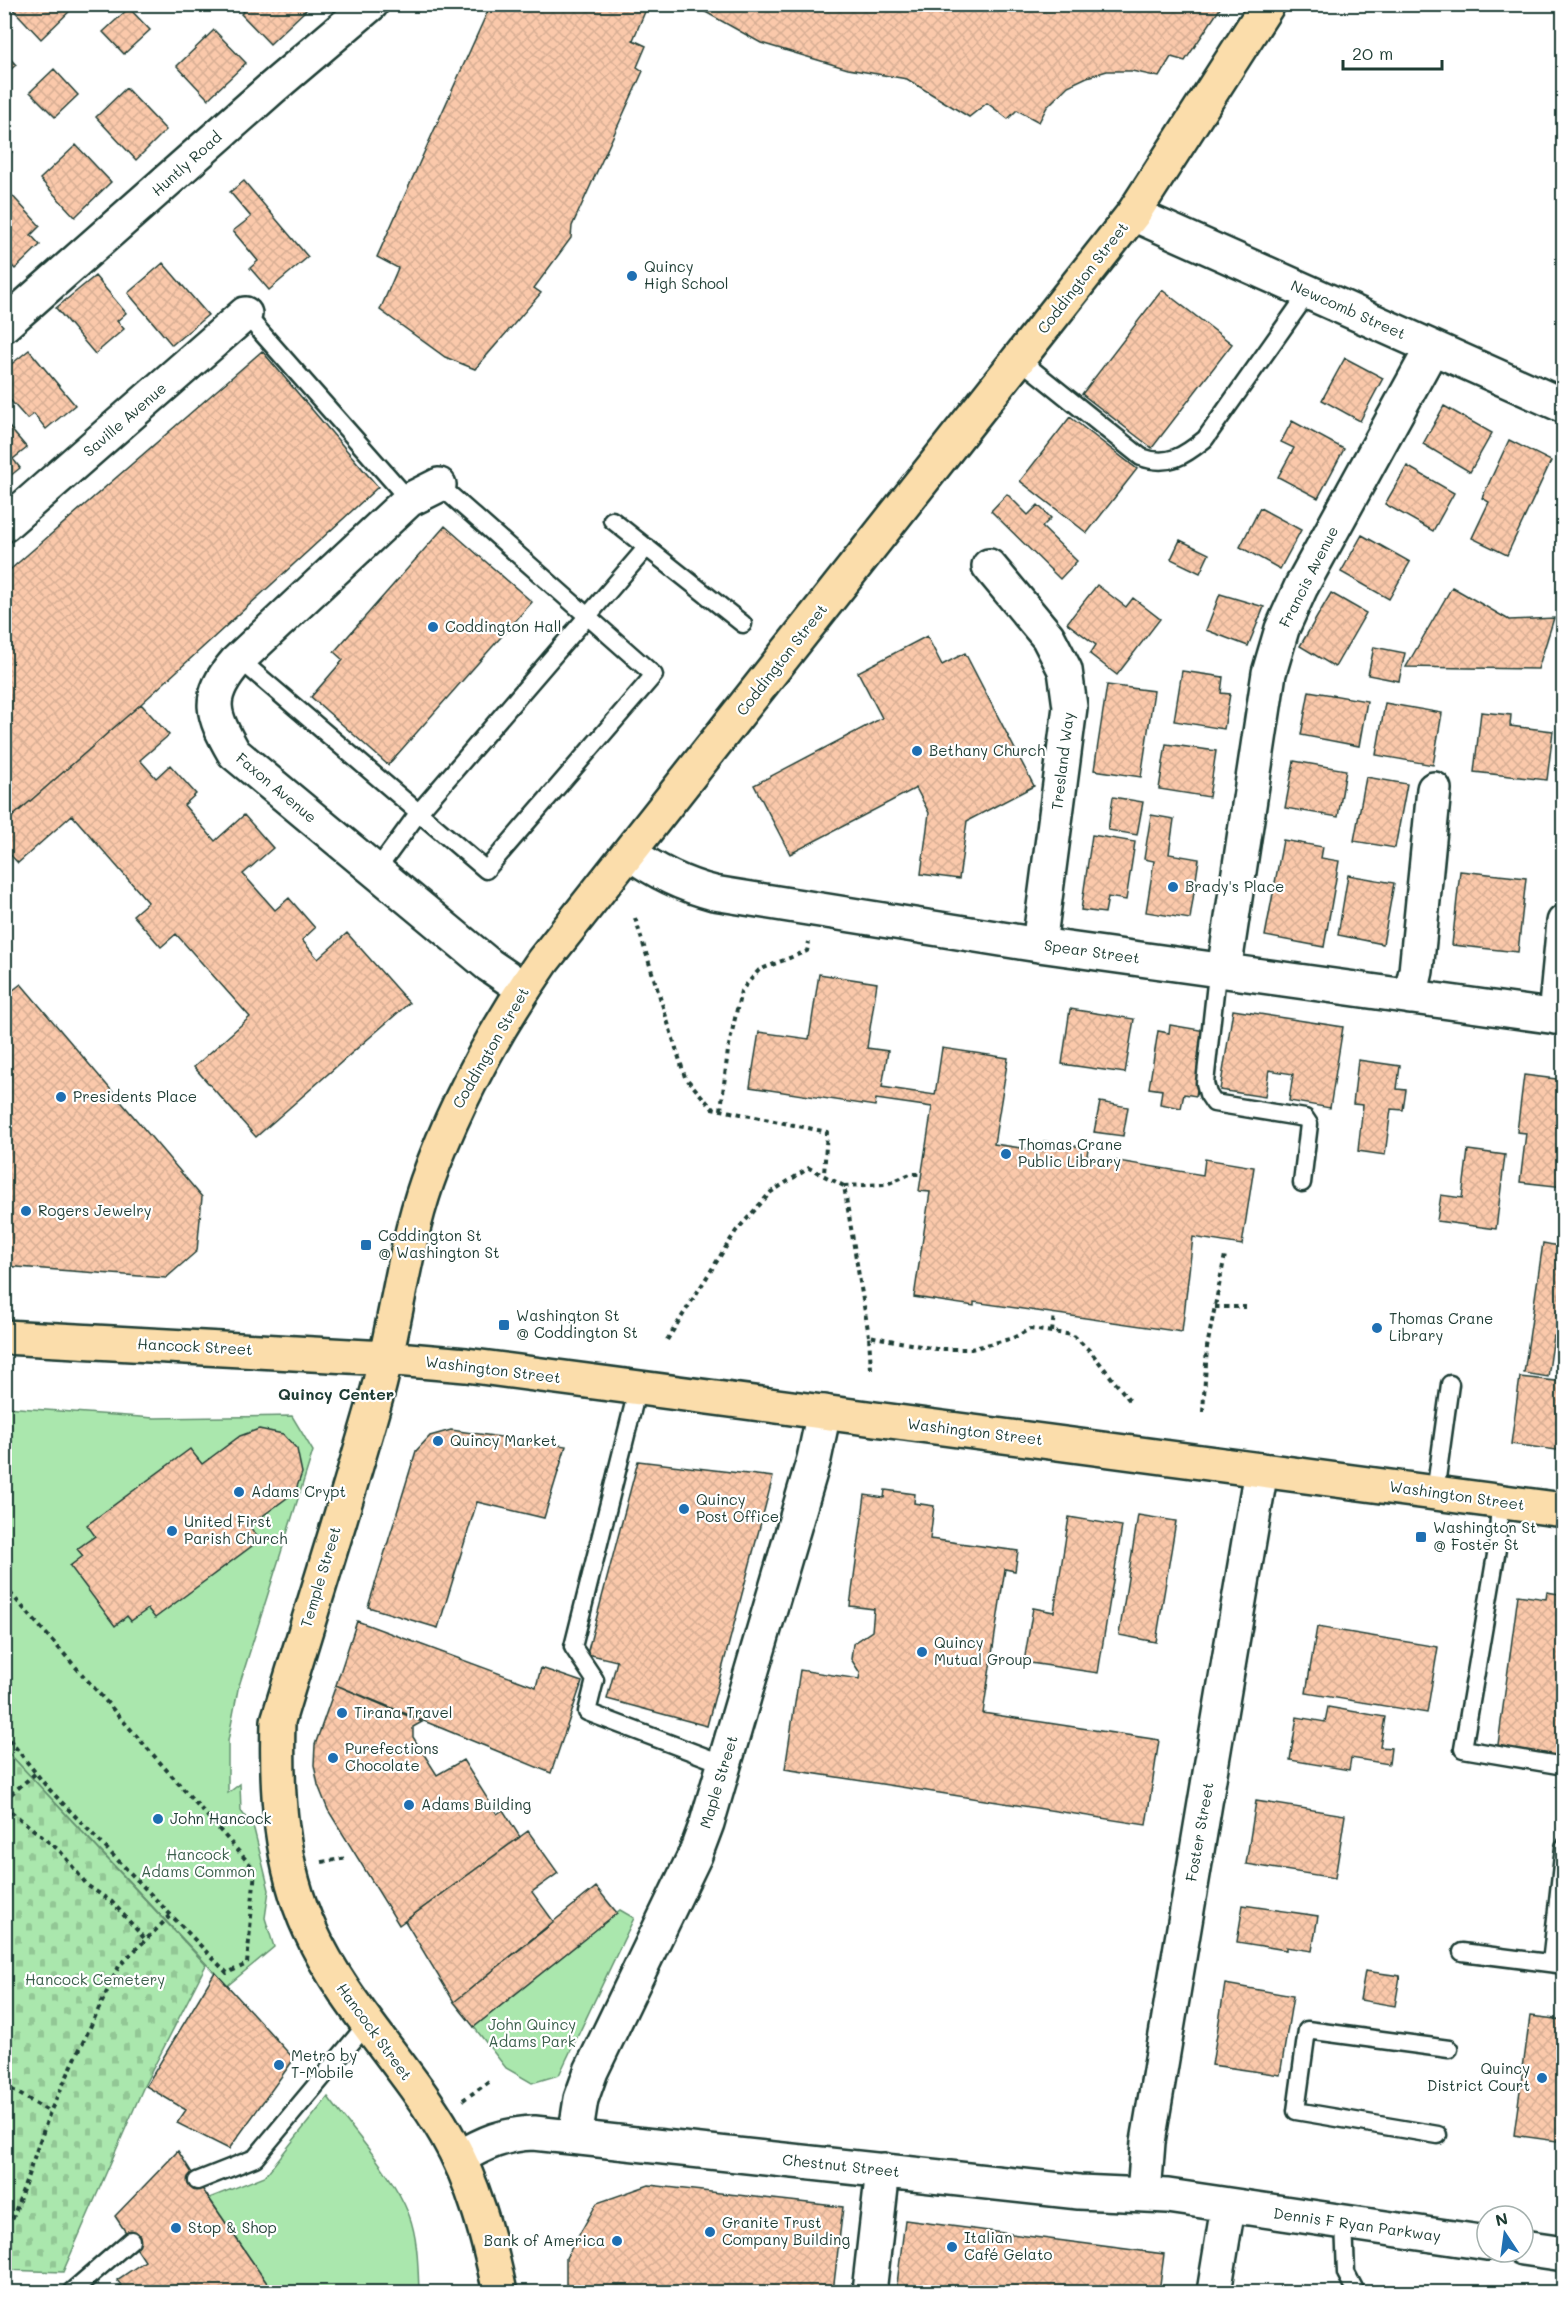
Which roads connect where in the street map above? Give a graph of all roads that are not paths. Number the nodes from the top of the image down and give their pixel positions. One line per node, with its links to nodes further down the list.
1 (371, 4): 6 (street, Huntly Road)
2 (1268, 4): 3 (main road, Coddington Street)
3 (1133, 214): 4 (street, Newcomb Street); 8 (main road, Coddington Street)
4 (1308, 293): 7 (street, Newcomb Street); 8 (lane)
5 (245, 314): 11 (lane); 13 (street, Saville Avenue)
6 (4, 325)
7 (1432, 348): 9 (street, Newcomb Street); 25 (street, Francis Avenue)
8 (1019, 359): 21 (main road, Coddington Street)
9 (1563, 406)
10 (439, 485): 11 (street, Faxon Avenue); 16 (lane)
11 (409, 500): 18 (street, Faxon Avenue)
12 (612, 520): 14 (lane)
13 (4, 525)
14 (647, 547): 16 (lane); 17 (lane)
15 (989, 566): 24 (street, Tresland Way)
16 (588, 616): 20 (lane); 20 (lane)
17 (743, 624)
18 (239, 659): 20 (lane); 22 (street, Faxon Avenue)
19 (1434, 789): 27 (street)
20 (418, 813): 22 (lane)
21 (630, 854): 24 (street, Spear Street); 26 (main road, Coddington Street)
22 (376, 871): 26 (street, Faxon Avenue)
23 (1563, 922): 28 (street)
24 (1039, 945): 25 (street, Spear Street)
25 (1224, 971): 27 (street, Spear Street); 29 (lane)
26 (524, 989): 31 (main road, Coddington Street)
27 (1410, 997): 28 (street, Spear Street)
28 (1559, 1018)
29 (1302, 1183)
30 (4, 1337): 31 (main road, Hancock Street)
31 (386, 1358): 33 (main road, Washington Street); 39 (main road, Temple Street)
32 (1450, 1384): 36 (lane)
33 (638, 1388): 34 (main road, Washington Street); 40 (lane)
34 (824, 1412): 35 (main road, Washington Street); 40 (street, Maple Street)
35 (1261, 1470): 36 (main road, Washington Street); 52 (street, Foster Street)
36 (1435, 1493): 37 (main road, Washington Street)
37 (1500, 1502): 38 (main road, Washington Street); 41 (lane)
38 (1563, 1510)
39 (276, 1762): 45 (main road, Hancock Street)
40 (724, 1764): 48 (street, Maple Street)
41 (1563, 1766)
42 (1563, 1846): 44 (lane)
43 (1462, 1952): 44 (lane)
44 (1557, 1964)
45 (367, 2024): 49 (main road, Hancock Street); 51 (lane)
46 (1449, 2049): 47 (lane)
47 (1438, 2135)
48 (575, 2137): 49 (street, Chestnut Street); 50 (street, Chestnut Street)
49 (459, 2158): 60 (main road, Hancock Street)
50 (883, 2170): 52 (street, Chestnut Street); 61 (street)
51 (197, 2181)
52 (1144, 2194): 53 (street, Chestnut Street)
53 (1228, 2207): 54 (street, Dennis F Ryan Parkway); 62 (street)
54 (1344, 2223): 56 (street, Dennis F Ryan Parkway); 63 (lane)
55 (131, 2240): 59 (lane)
56 (1475, 2241)
57 (1535, 2250): 58 (street)
58 (1563, 2254)
59 (71, 2292)
60 (500, 2292)
61 (869, 2292)
62 (1214, 2292)
63 (1356, 2292)

